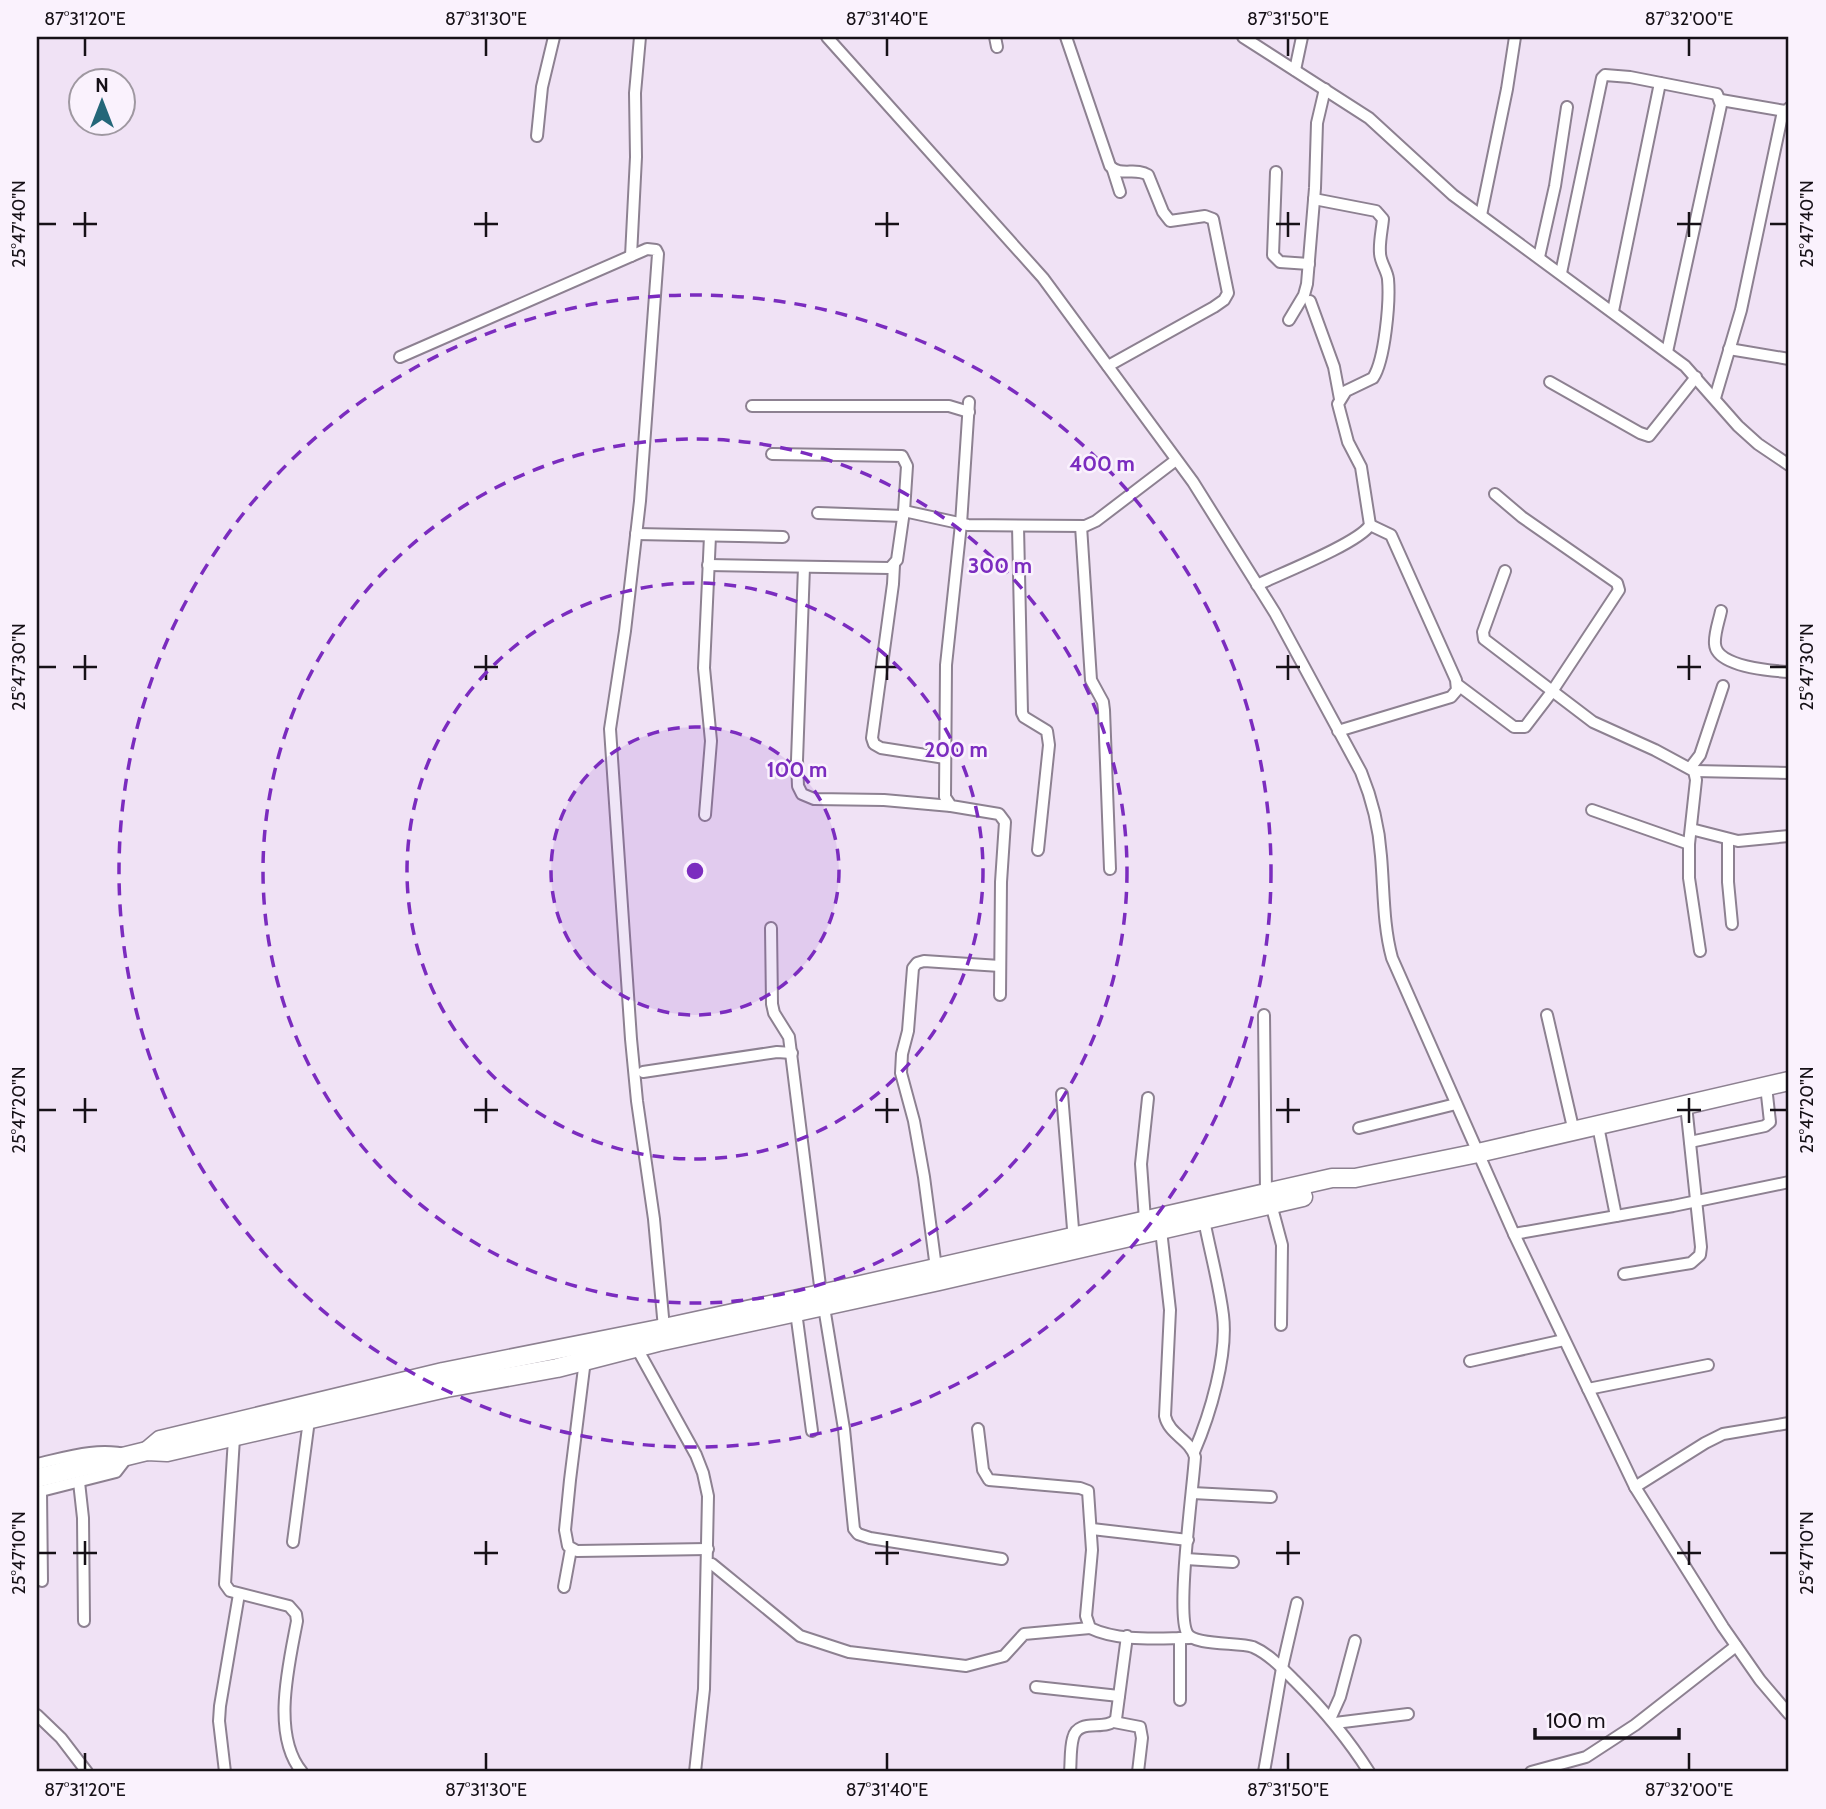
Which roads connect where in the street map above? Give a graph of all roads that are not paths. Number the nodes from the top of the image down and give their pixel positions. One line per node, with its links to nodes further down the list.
1 (554, 37): 14 (street)
2 (640, 37): 20 (street)
3 (827, 37): 31 (street)
4 (1066, 37): 15 (street)
5 (1242, 37): 8 (street)
6 (1302, 37): 8 (street)
7 (1515, 37): 19 (street)
8 (1295, 70): 10 (street)
9 (1660, 83): 11 (street); 23 (street); 25 (street)
10 (1325, 89): 18 (street); 19 (street)
11 (1721, 100): 13 (street); 28 (street)
12 (1567, 107): 21 (street)
13 (1787, 111): 27 (street)
14 (537, 136)
15 (1113, 170): 17 (street); 31 (street)
16 (1276, 172): 22 (street)
17 (1120, 192)
18 (1314, 199): 22 (street); 35 (street)
19 (1481, 215): 21 (street)
20 (631, 256): 29 (street); 47 (street)
21 (1539, 257): 23 (street)
22 (1309, 264): 26 (street)
23 (1562, 274): 25 (street)
24 (1310, 301): 35 (street)
25 (1613, 311): 28 (street)
26 (1289, 320)
27 (1730, 349): 30 (street); 34 (street)
28 (1667, 352): 32 (street)
29 (400, 357)
30 (1789, 359)
31 (1108, 366): 38 (street)
32 (1696, 377): 33 (street); 34 (street)
33 (1550, 382)
34 (1715, 398): 39 (street)
35 (1340, 399): 44 (street)
36 (752, 406): 43 (street)
37 (772, 454): 42 (street)
38 (1177, 460): 46 (street); 54 (street)
39 (1789, 465)
40 (1495, 494): 59 (street)
41 (818, 513): 42 (street)
42 (903, 513): 43 (street); 51 (street)
43 (961, 524): 45 (street); 61 (street)
44 (1370, 525): 54 (street); 57 (street)
45 (1018, 526): 46 (street); 71 (street)
46 (1081, 526): 72 (street)
47 (636, 534): 48 (street); 107 (street)
48 (710, 536): 49 (street); 50 (street)
49 (783, 537)
50 (708, 565): 52 (street); 66 (street)
51 (894, 565): 52 (street); 61 (street)
52 (804, 567): 64 (street)
53 (1505, 571): 59 (street)
54 (1257, 585): 60 (street)
55 (1721, 611): 56 (street)
56 (1789, 672)
57 (1458, 685): 59 (street); 60 (street)
58 (1723, 685): 62 (street)
59 (1551, 692): 62 (street)
60 (1338, 731): 86 (street)
61 (945, 758): 64 (street)
62 (1692, 769): 63 (street); 67 (street)
63 (1789, 773)
64 (951, 806): 76 (street)
65 (1592, 810): 70 (street)
66 (705, 814)
67 (1691, 829): 69 (street); 70 (street)
68 (1789, 836): 69 (street)
69 (1728, 839): 73 (street)
70 (1689, 844): 75 (street)
71 (1038, 850)
72 (1110, 869)
73 (1732, 924)
74 (771, 928): 80 (street)
75 (1700, 951)
76 (1000, 966): 77 (street); 101 (street)
77 (1000, 995)
78 (1264, 1015): 94 (street)
79 (1547, 1015): 90 (street)
80 (792, 1053): 81 (street); 104 (street)
81 (643, 1072)
82 (1789, 1081): 83 (main road)
83 (1766, 1086): 87 (main road); 91 (street)
84 (1062, 1094): 100 (street)
85 (1148, 1098): 98 (street)
86 (1456, 1104): 89 (street); 92 (street)
87 (1686, 1105): 88 (main road); 91 (street)
88 (1598, 1126): 90 (main road); 96 (street)
89 (1359, 1128)
90 (1574, 1132): 92 (main road)
91 (1690, 1142): 95 (street)
92 (1478, 1153): 94 (main road); 99 (street)
93 (1789, 1182): 95 (street)
94 (1269, 1198): 97 (main road); 98 (main road); 106 (street)
95 (1696, 1201): 96 (street); 102 (street)
96 (1616, 1216): 99 (street)
97 (1204, 1220): 98 (main road); 122 (street)
98 (1153, 1225): 100 (main road); 122 (street)
99 (1514, 1234): 108 (street)
100 (1075, 1243): 101 (main road); 103 (main road)
101 (936, 1268): 103 (main road)
102 (1624, 1274)
103 (848, 1295): 104 (main road)
104 (822, 1301): 105 (main road); 107 (main road); 135 (street)
105 (796, 1312): 109 (main road); 119 (street)
106 (1280, 1325)
107 (664, 1328): 109 (main road)
108 (1564, 1340): 112 (street); 115 (street)
109 (633, 1341): 110 (main road); 111 (main road); 134 (street)
110 (556, 1359): 111 (main road); 113 (main road)
111 (585, 1360): 133 (street)
112 (1470, 1361)
113 (532, 1363): 116 (main road); 121 (main road)
114 (1708, 1365): 115 (street)
115 (1588, 1389): 127 (street)
116 (309, 1420): 120 (main road); 132 (street)
117 (1789, 1423): 127 (street)
118 (978, 1429): 130 (street)
119 (812, 1431)
120 (233, 1438): 121 (main road); 141 (street)
121 (147, 1451): 123 (main road)
122 (1194, 1451): 128 (street)
123 (129, 1455): 124 (street); 125 (street); 126 (main road)
124 (37, 1464)
125 (79, 1482): 126 (street); 143 (street)
126 (38, 1487): 139 (street)
127 (1635, 1487): 148 (street)
128 (1192, 1493): 129 (street); 131 (street)
129 (1271, 1497)
130 (1092, 1530): 131 (street); 144 (street)
131 (1188, 1539): 136 (street)
132 (293, 1542)
133 (571, 1549): 134 (street); 140 (street)
134 (708, 1549): 162 (street)
135 (1002, 1559)
136 (1186, 1559): 137 (street); 146 (street)
137 (1233, 1562)
138 (712, 1564): 144 (street)
139 (41, 1581)
140 (564, 1587)
141 (239, 1594): 160 (street); 161 (street)
142 (1297, 1603): 149 (street)
143 (84, 1621)
144 (1090, 1628): 145 (street)
145 (1127, 1636): 146 (street); 151 (street)
146 (1185, 1638): 149 (street); 152 (street)
147 (1355, 1642): 156 (street)
148 (1736, 1646): 154 (street); 158 (street)
149 (1282, 1668): 156 (street); 165 (street)
150 (1036, 1687): 151 (street)
151 (1119, 1696): 157 (street)
152 (1181, 1700)
153 (1408, 1714): 156 (street)
154 (1789, 1714)
155 (37, 1715): 159 (street)
156 (1333, 1720): 166 (street)
157 (1114, 1722): 163 (street); 164 (street)
158 (1578, 1760): 167 (street); 168 (street)
159 (87, 1772)
160 (225, 1772)
161 (302, 1772)
162 (695, 1772)
163 (1070, 1772)
164 (1138, 1772)
165 (1264, 1772)
166 (1369, 1772)
167 (1531, 1772)
168 (1581, 1772)

